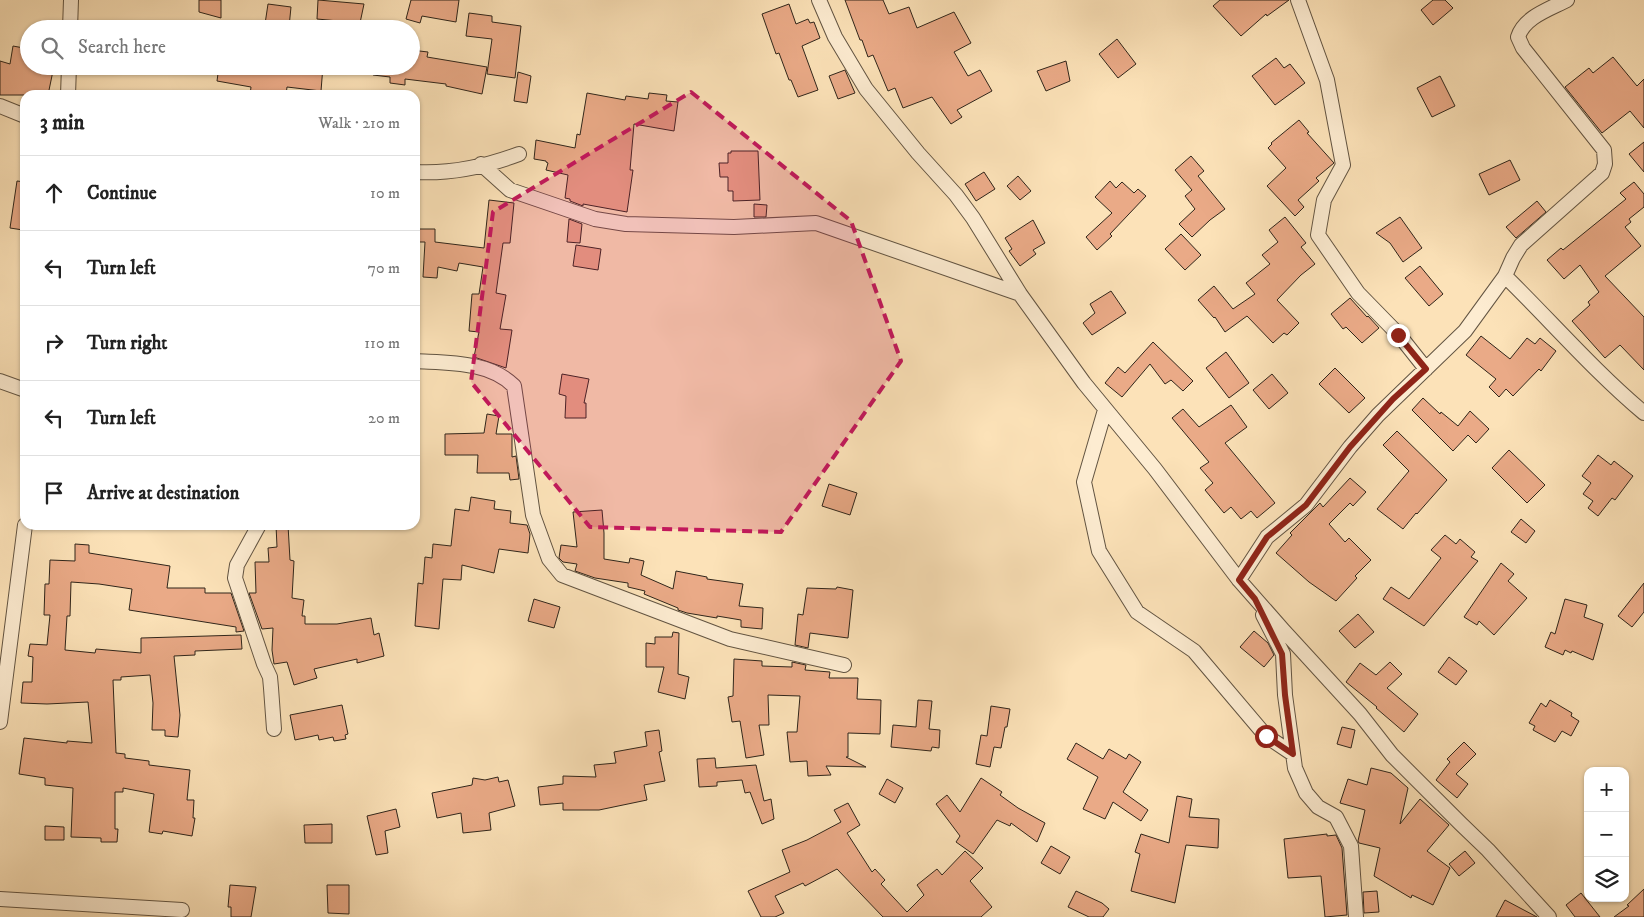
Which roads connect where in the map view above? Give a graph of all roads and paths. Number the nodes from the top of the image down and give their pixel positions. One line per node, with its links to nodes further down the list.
1 (71, 0): 5 (street)
2 (819, 0): 14 (street)
3 (1298, 0): 16 (street)
4 (1567, 0): 13 (street)
5 (70, 20)
6 (69, 75): 7 (street)
7 (68, 90)
8 (0, 106): 9 (street)
9 (20, 114)
10 (519, 154): 11 (street)
11 (481, 164): 12 (street); 14 (street)
12 (420, 172)
13 (1505, 276): 16 (street); 20 (street)
14 (1020, 294): 19 (street)
15 (420, 361): 25 (street)
16 (1426, 369): 23 (street)
17 (0, 381): 18 (street)
18 (20, 388)
19 (1105, 410): 23 (street); 28 (street)
20 (1644, 413)
21 (24, 530): 26 (street)
22 (256, 530): 27 (street)
23 (1239, 580): 24 (street)
24 (1255, 599): 28 (street); 32 (street)
25 (844, 665)
26 (0, 722)
27 (274, 729)
28 (1293, 754): 31 (street)
29 (0, 899): 30 (street)
30 (182, 910)
31 (1356, 917)
32 (1549, 917)

